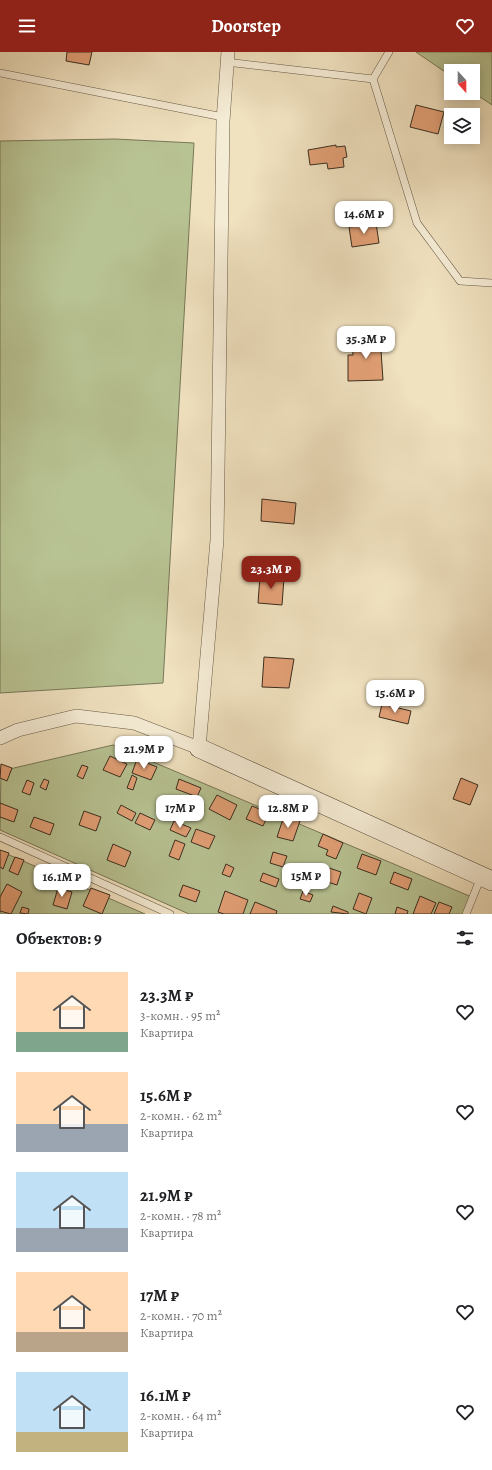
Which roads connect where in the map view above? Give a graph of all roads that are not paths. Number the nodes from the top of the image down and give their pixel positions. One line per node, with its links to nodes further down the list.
1 (389, 52): 4 (lane)
2 (227, 57): 4 (lane); 5 (street)
3 (0, 73): 5 (lane)
4 (373, 79): 6 (lane)
5 (223, 117): 8 (street)
6 (492, 283)
7 (0, 738): 8 (street)
8 (199, 748): 10 (street)
9 (0, 837): 11 (lane)
10 (487, 878): 12 (lane)
11 (170, 914)
12 (466, 914)

